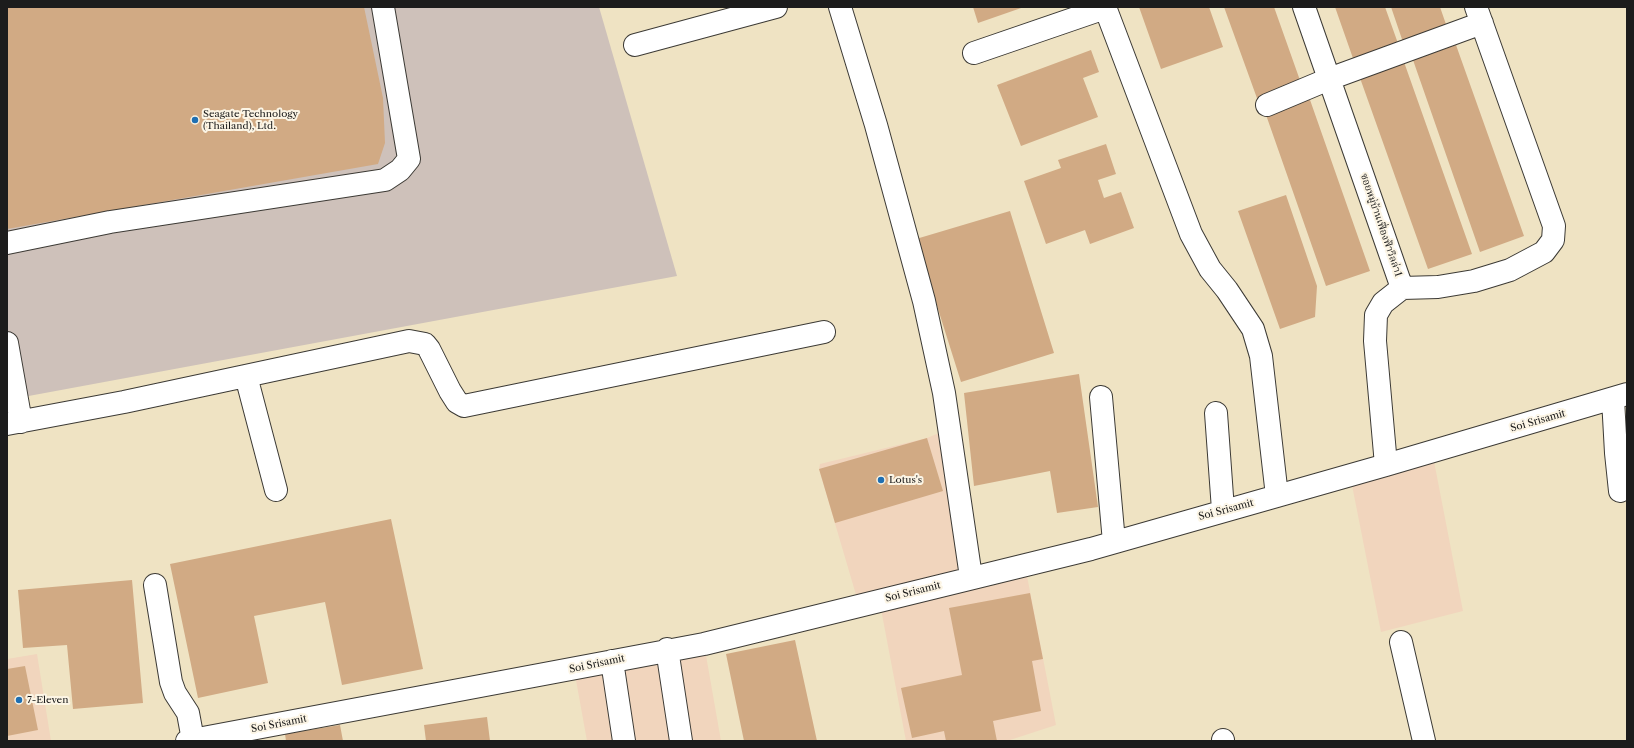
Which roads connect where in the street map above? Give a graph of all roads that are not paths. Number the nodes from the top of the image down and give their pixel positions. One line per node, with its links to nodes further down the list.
1 (383, 7): 11 (street)
2 (776, 7): 7 (street)
3 (840, 7): 26 (street)
4 (1105, 7): 8 (street); 23 (street)
5 (1304, 7): 9 (street, ซอยหมู่บ้านเฟื่องฟ้าวิลล่า1)
6 (1479, 15): 9 (street); 12 (street)
7 (635, 45)
8 (974, 53)
9 (1330, 80): 10 (street); 12 (street, ซอยหมู่บ้านเฟื่องฟ้าวิลล่า1)
10 (1267, 105)
11 (7, 244)
12 (1402, 288): 20 (street, ซอยหมู่บ้านเฟื่องฟ้าวิลล่า1)
13 (824, 332): 15 (street)
14 (7, 344): 19 (street)
15 (246, 376): 19 (street); 21 (street)
16 (1101, 396): 25 (street)
17 (1620, 397): 20 (street, Soi Srisamit); 22 (street)
18 (1216, 413): 24 (street)
19 (14, 423)
20 (1386, 465): 23 (street, Soi Srisamit)
21 (276, 490)
22 (1620, 491)
23 (1277, 496): 24 (street, Soi Srisamit)
24 (1223, 510): 25 (street, Soi Srisamit)
25 (1114, 542): 26 (street, Soi Srisamit)
26 (971, 577): 29 (street, Soi Srisamit)
27 (154, 585): 31 (street)
28 (1401, 642): 34 (street)
29 (667, 649): 30 (street, Soi Srisamit); 33 (street)
30 (612, 660): 31 (street, Soi Srisamit); 32 (street)
31 (190, 740)
32 (624, 741)
33 (681, 741)
34 (1424, 741)

